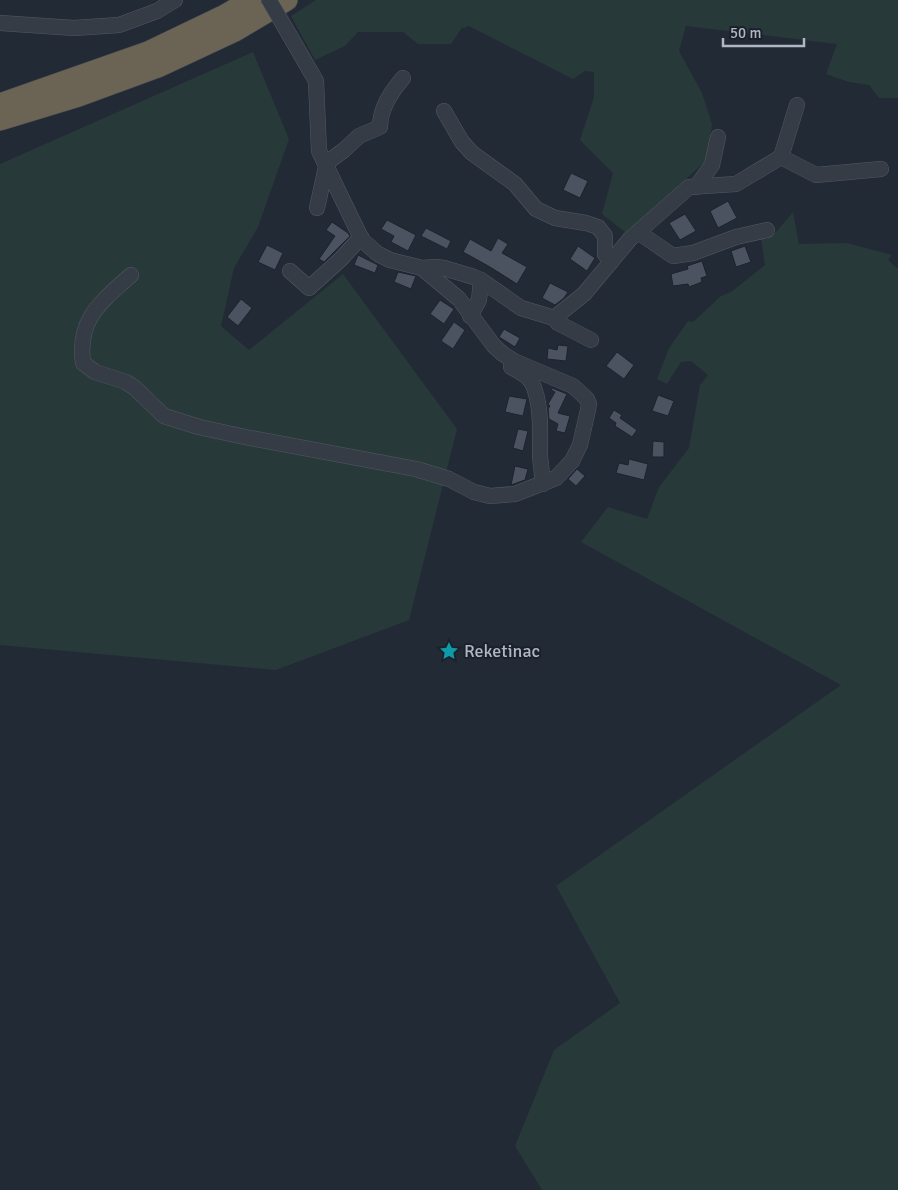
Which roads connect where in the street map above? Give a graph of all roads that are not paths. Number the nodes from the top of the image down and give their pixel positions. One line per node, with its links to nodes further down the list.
1 (176, 0): 5 (street)
2 (251, 0): 7 (highway)
3 (269, 0): 13 (street, bridge)
4 (287, 0): 10 (highway)
5 (0, 22)
6 (403, 78): 13 (street)
7 (0, 104)
8 (797, 105): 12 (street)
9 (444, 111): 20 (street)
10 (0, 120)
11 (718, 136): 15 (street)
12 (782, 157): 14 (street); 15 (street)
13 (326, 165): 16 (street); 19 (street)
14 (881, 169)
15 (696, 187): 18 (street)
16 (317, 208)
17 (767, 230): 18 (street)
18 (638, 232): 20 (street)
19 (361, 237): 21 (street); 22 (street)
20 (611, 262): 26 (street)
21 (422, 268): 24 (street); 25 (street)
22 (290, 271)
23 (131, 275): 29 (street)
24 (481, 280): 25 (street); 26 (street)
25 (470, 316): 28 (street)
26 (554, 318): 27 (street)
27 (591, 340)
28 (503, 354): 29 (street); 29 (street)
29 (543, 484)

